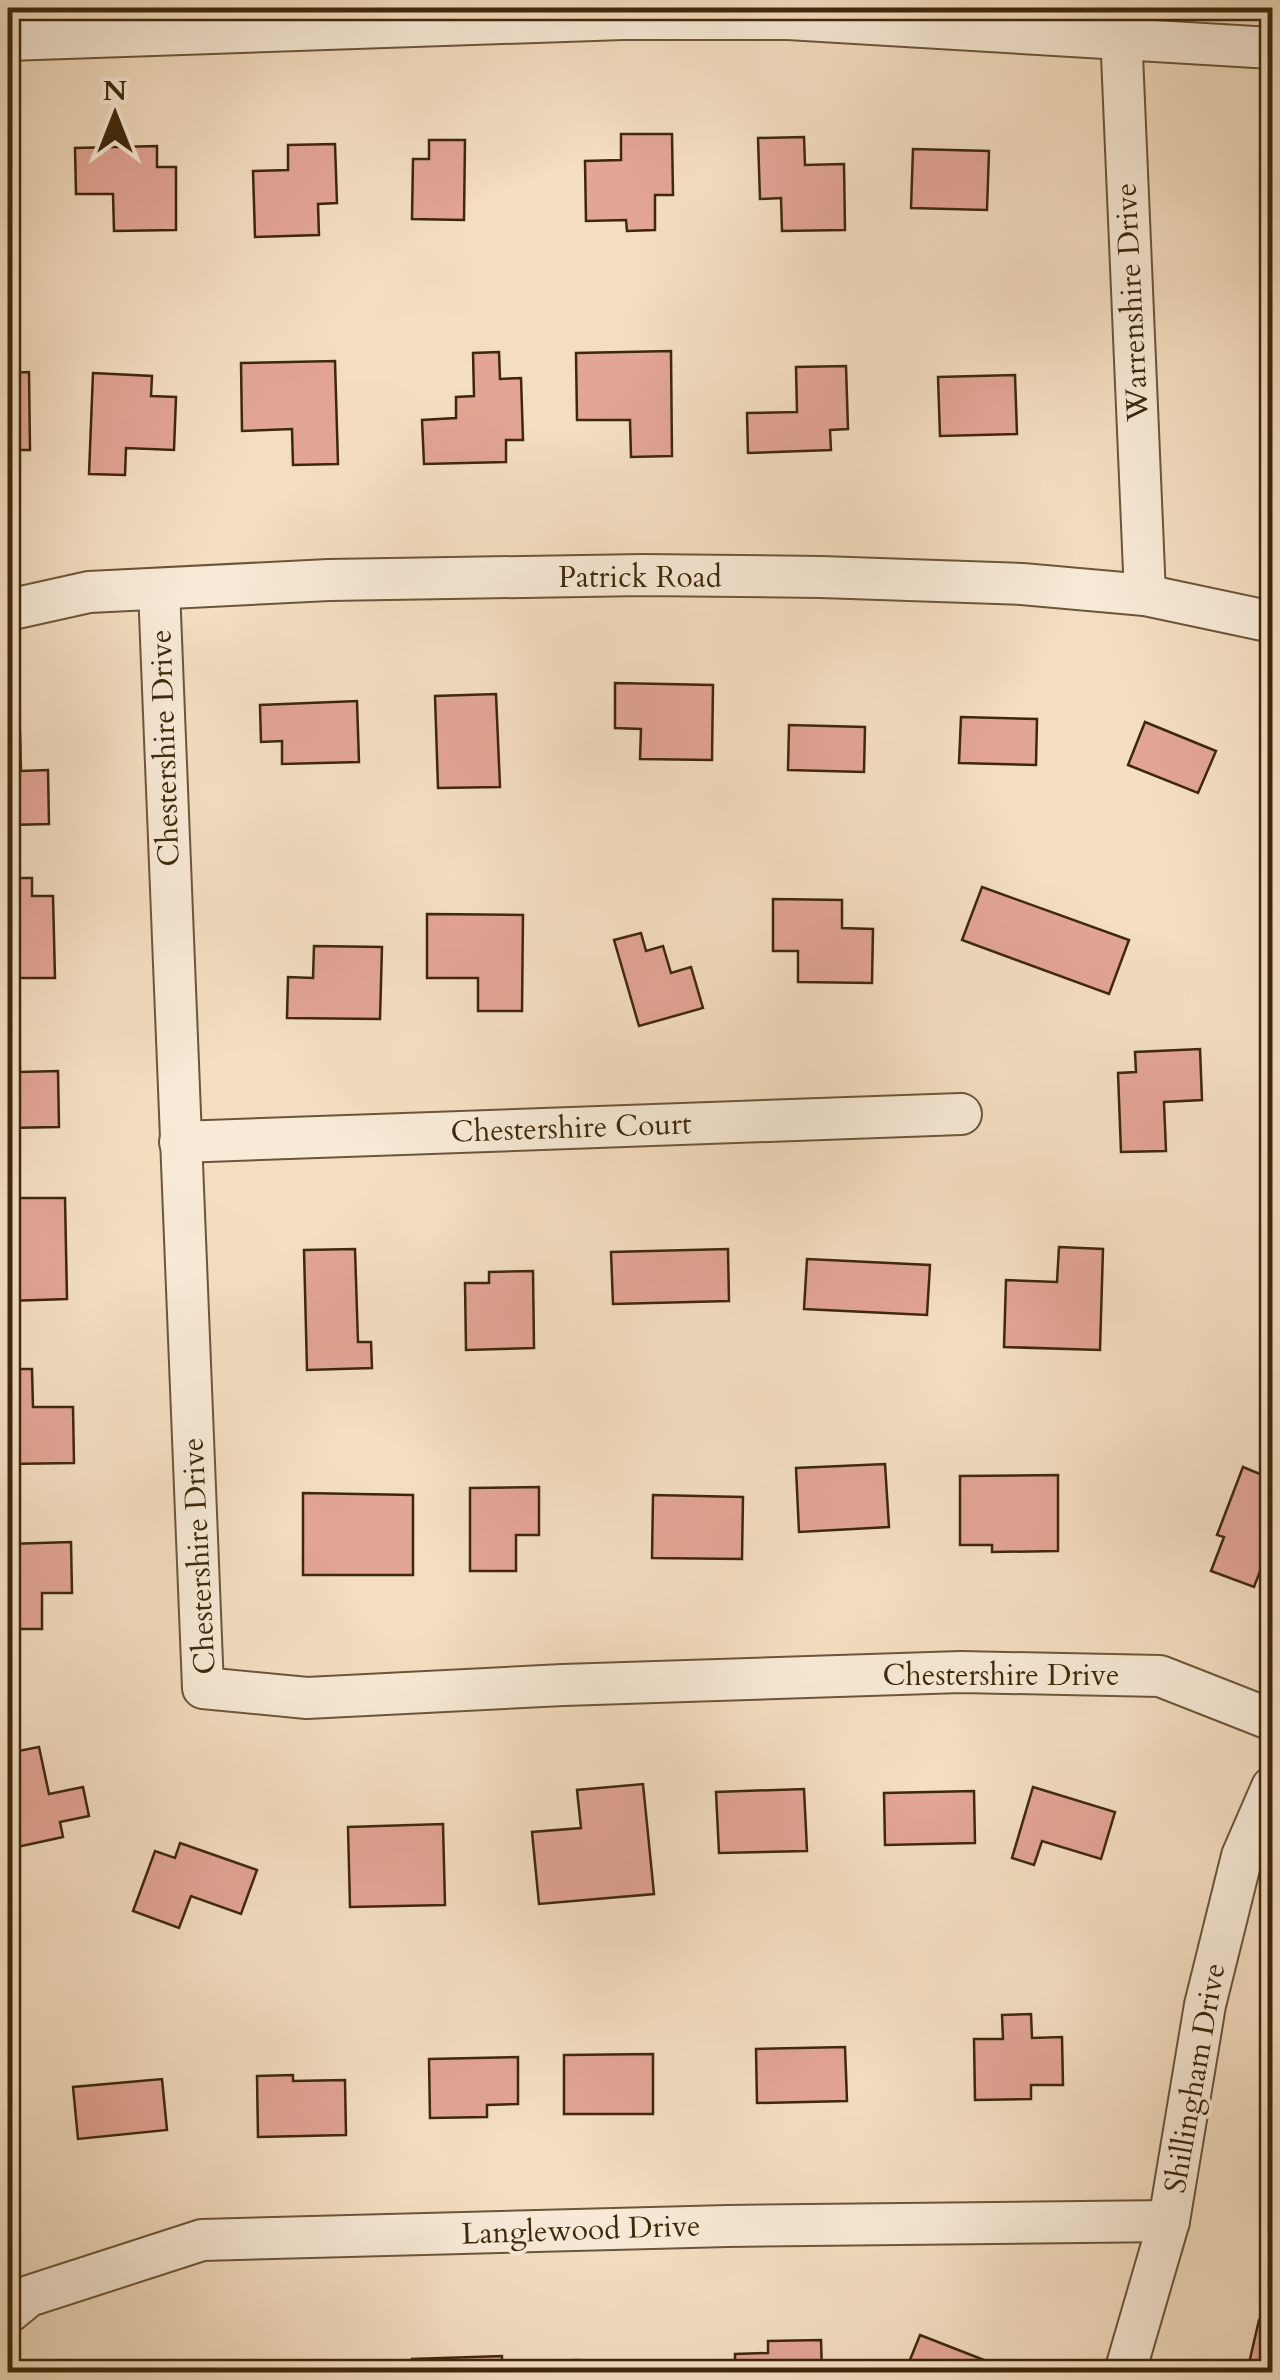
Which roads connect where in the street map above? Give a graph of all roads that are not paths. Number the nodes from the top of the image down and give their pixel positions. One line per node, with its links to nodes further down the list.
1 (1121, 24): 2 (street); 3 (street); 5 (street, Warrenshire Drive)
2 (8, 40)
3 (1272, 48)
4 (159, 589): 5 (street, Patrick Road); 6 (street, Patrick Road); 9 (street, Chestershire Drive)
5 (1145, 596): 7 (street, Patrick Road)
6 (8, 610)
7 (1272, 622)
8 (961, 1114): 9 (street, Chestershire Court)
9 (180, 1142): 10 (street, Chestershire Drive)
10 (1272, 1720)
11 (1272, 1787): 12 (street, Shillingham Drive)
12 (1169, 2222): 13 (street, Langlewood Drive); 14 (street, Shillingham Drive)
13 (8, 2313)
14 (1126, 2372)

